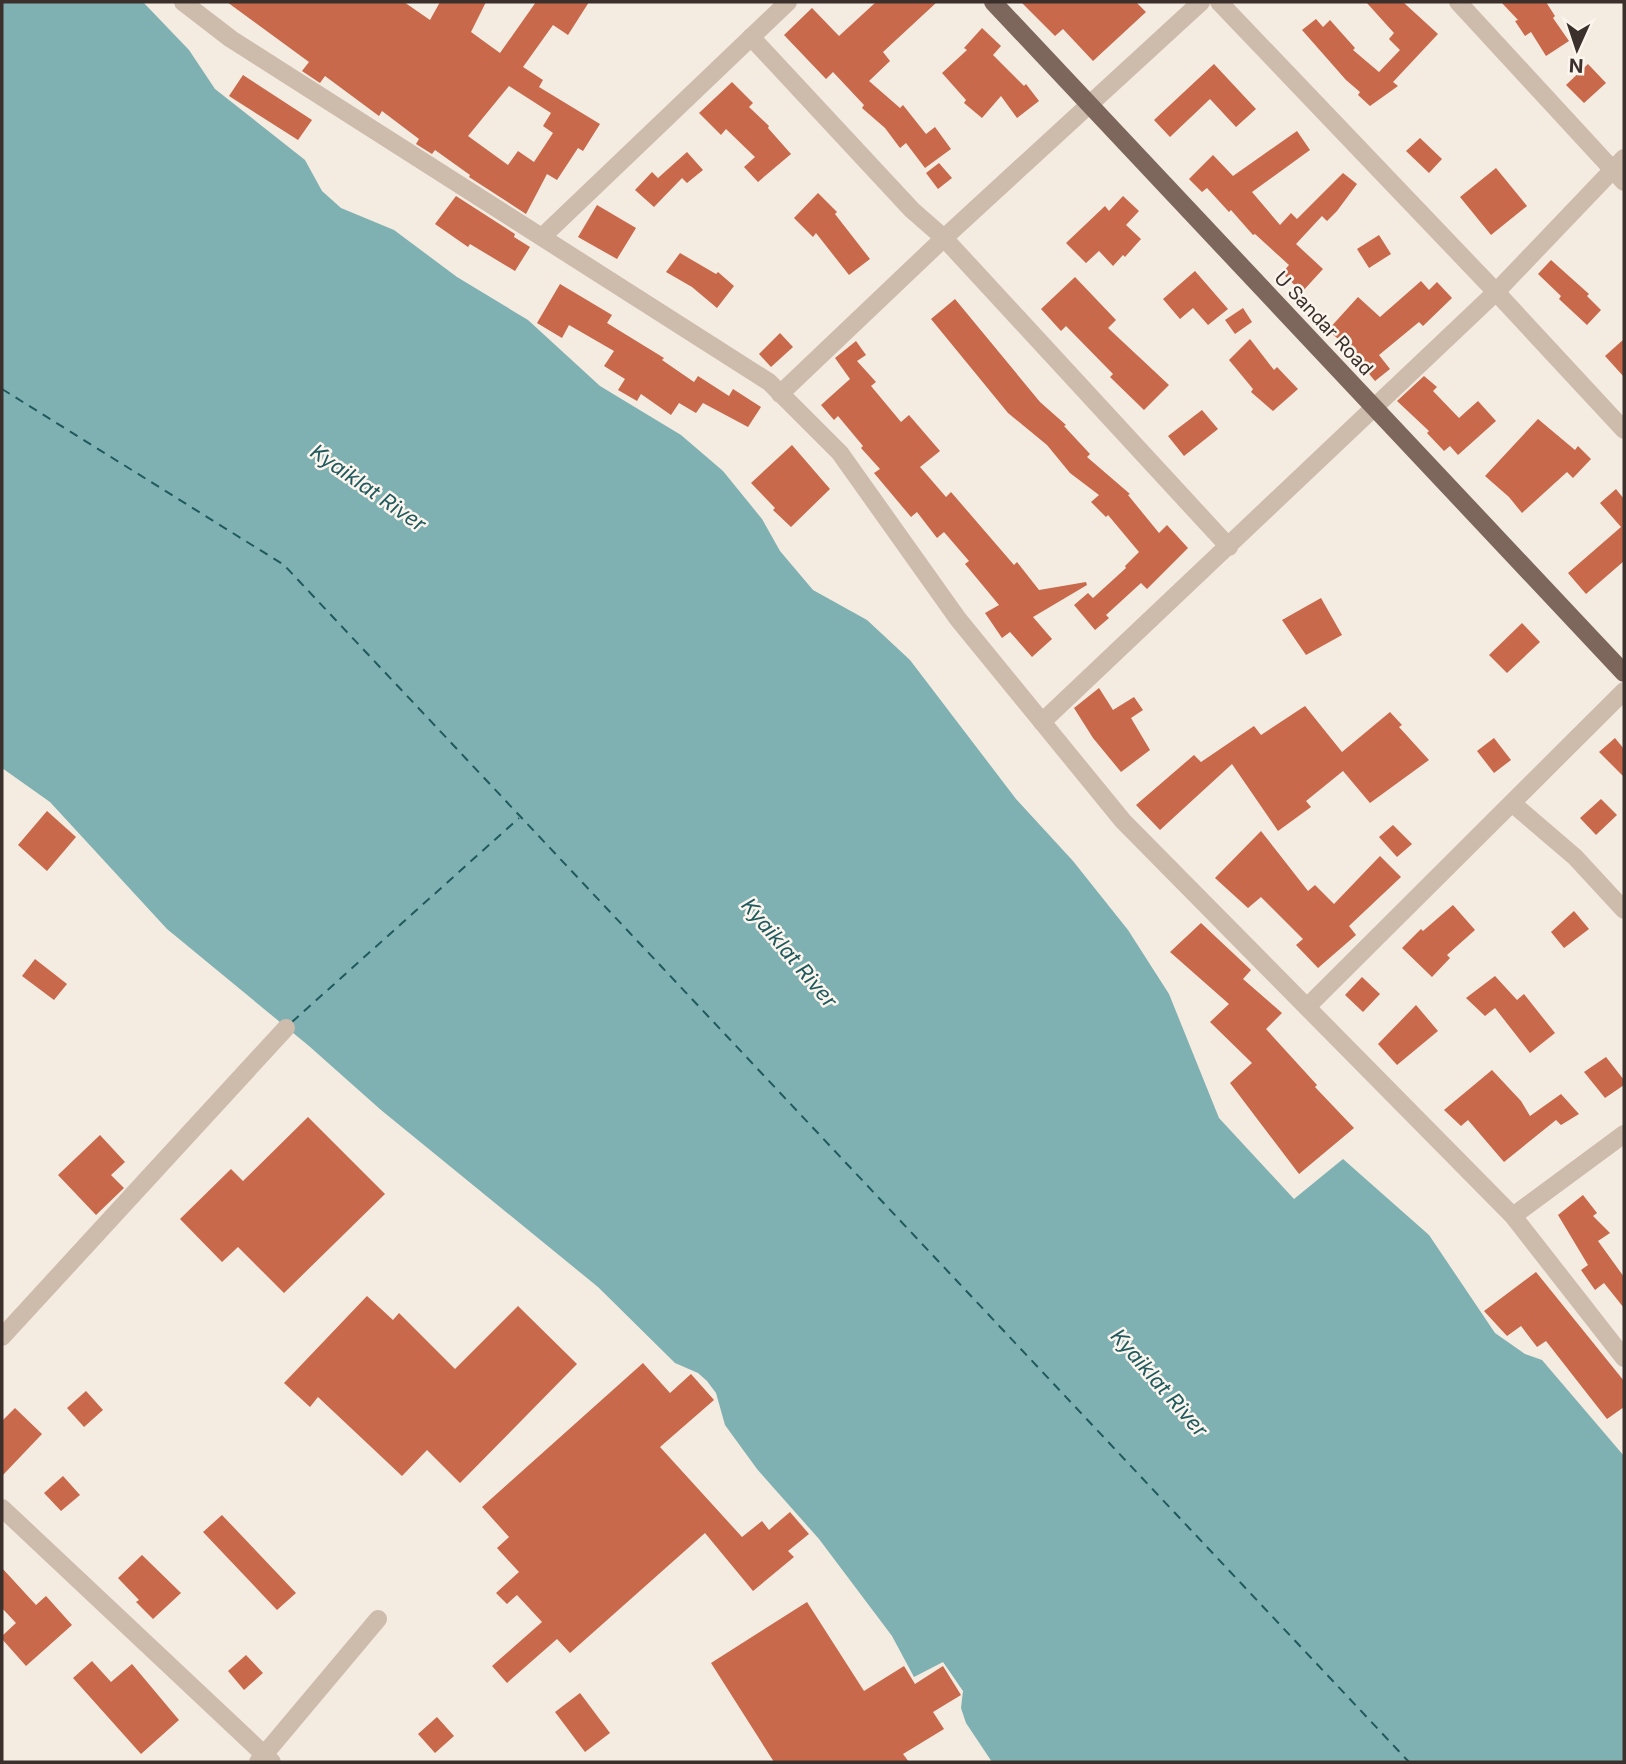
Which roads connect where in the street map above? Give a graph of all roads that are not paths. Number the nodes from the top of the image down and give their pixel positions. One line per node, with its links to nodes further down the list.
1 (183, 2): 10 (street)
2 (788, 2): 7 (street)
3 (993, 2): 8 (main road, U Sandar Road)
4 (1201, 2): 8 (street)
5 (1219, 2): 12 (street)
6 (1458, 2): 9 (street)
7 (751, 37): 10 (street); 11 (street)
8 (1089, 103): 11 (street); 14 (main road, U Sandar Road)
9 (1620, 170): 12 (street)
10 (542, 237): 13 (street)
11 (944, 238): 13 (street); 16 (street)
12 (1496, 292): 14 (street); 15 (street)
13 (780, 394): 19 (street)
14 (1373, 406): 16 (street); 17 (main road, U Sandar Road)
15 (1624, 430)
16 (1229, 547): 19 (street)
17 (1624, 673)
18 (1624, 691): 20 (street)
19 (1042, 722): 22 (street)
20 (1513, 804): 21 (street); 22 (street)
21 (1624, 910)
22 (1307, 1007): 25 (street)
23 (286, 1028): 26 (street)
24 (1624, 1134): 25 (street)
25 (1513, 1216): 27 (street)
26 (2, 1338)
27 (1624, 1358)
28 (2, 1508): 30 (street)
29 (379, 1619): 30 (street)
30 (265, 1760)

